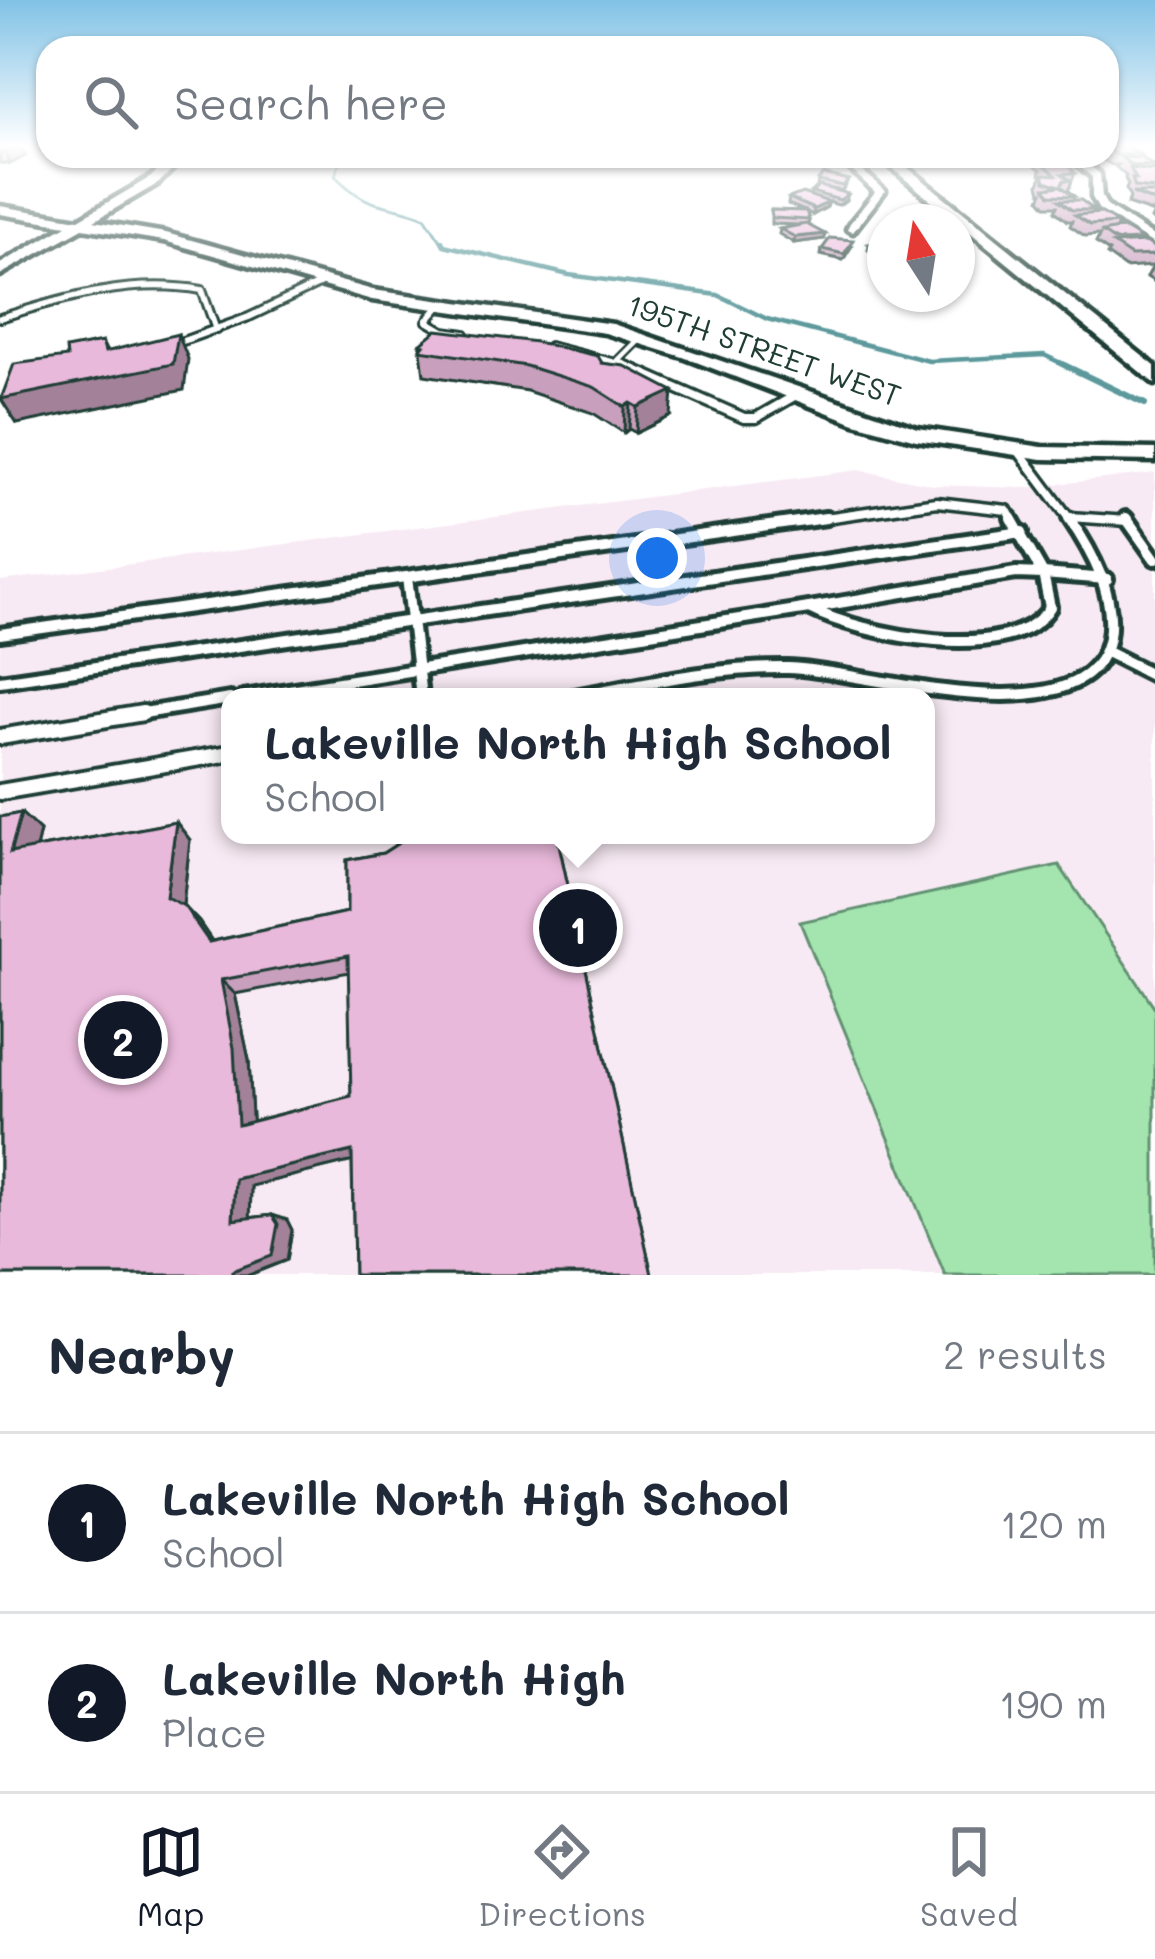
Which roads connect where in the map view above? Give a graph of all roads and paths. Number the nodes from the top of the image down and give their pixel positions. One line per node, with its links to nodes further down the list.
1 (99, 204): 8 (street)
2 (108, 204): 8 (street)
3 (870, 204): 9 (street)
4 (943, 204): 14 (main road)
5 (970, 204): 17 (main road)
6 (1101, 204): 10 (street)
7 (0, 210): 8 (street, 195TH STREET WEST)
8 (78, 220): 11 (street); 12 (street); 13 (street, 195TH STREET WEST)
9 (853, 229)
10 (1155, 242)
11 (0, 256)
12 (0, 270)
13 (323, 283): 15 (street, 195TH STREET WEST); 18 (lane)
14 (1060, 301): 25 (main road); 26 (main road)
15 (441, 304): 19 (street, 195TH STREET WEST); 20 (lane)
16 (0, 318): 18 (lane)
17 (1123, 323)
18 (216, 329): 22 (lane)
19 (635, 335): 23 (lane); 24 (lane); 27 (street, 195TH STREET WEST)
20 (488, 337)
21 (533, 343): 23 (lane)
22 (158, 348)
23 (605, 355): 24 (lane)
24 (619, 360): 27 (lane)
25 (1155, 366)
26 (1155, 377)
27 (796, 395): 29 (street, 195TH STREET WEST)
28 (1155, 442): 30 (street, 195TH STREET WEST)
29 (1018, 450): 30 (street, 195TH STREET WEST); 32 (lane)
30 (1090, 454): 31 (street, 195TH STREET WEST)
31 (1155, 455)
32 (1070, 517): 34 (lane); 37 (lane)
33 (1022, 532): 35 (lane); 36 (lane); 39 (lane)
34 (1155, 559)
35 (1043, 574): 37 (lane); 38 (lane); 38 (lane)
36 (407, 577): 39 (lane); 40 (lane)
37 (1107, 579): 41 (lane)
38 (809, 608): 42 (lane)
39 (412, 621): 42 (lane); 44 (lane)
40 (0, 634)
41 (1109, 653): 43 (lane); 47 (lane)
42 (418, 669): 45 (lane); 46 (lane)
43 (1155, 676)
44 (0, 681)
45 (300, 688)
46 (420, 688)
47 (621, 688)
48 (221, 700): 49 (lane)
49 (0, 737)
50 (221, 755): 51 (lane)
51 (0, 792)

